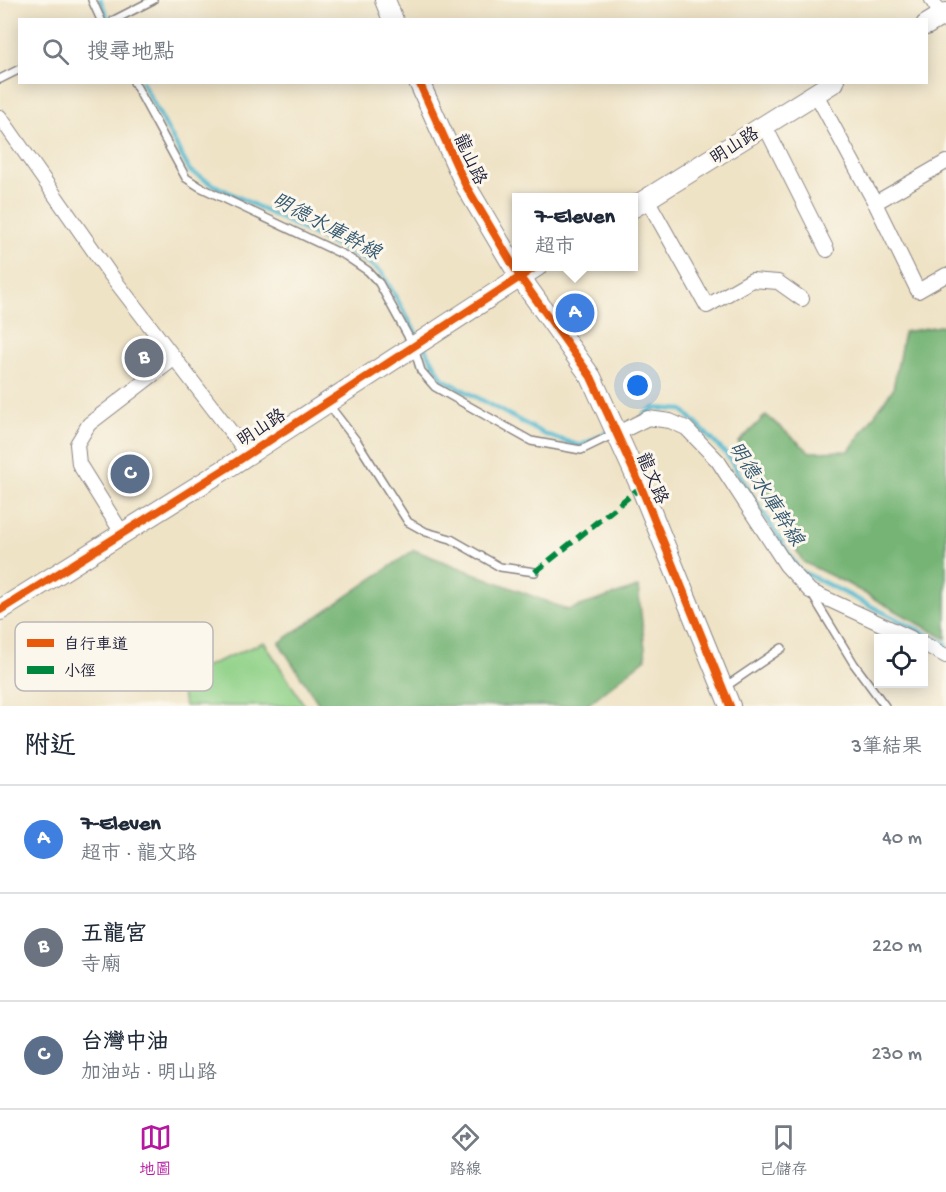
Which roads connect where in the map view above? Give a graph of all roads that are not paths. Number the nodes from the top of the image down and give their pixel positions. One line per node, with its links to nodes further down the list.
1 (92, 0): 4 (lane)
2 (153, 0): 5 (lane)
3 (385, 0): 6 (street)
4 (100, 18)
5 (118, 18)
6 (392, 18)
7 (18, 70): 8 (lane)
8 (0, 79)
9 (135, 84): 25 (lane)
10 (421, 84): 19 (street, 龍山路)
11 (831, 84): 12 (street, 明山路)
12 (816, 94): 14 (street, 明山路); 17 (street)
13 (0, 117): 26 (street)
14 (765, 126): 16 (street, 明山路); 18 (street)
15 (946, 162): 17 (street)
16 (640, 203): 24 (street)
17 (875, 203): 22 (street)
18 (827, 250)
19 (512, 264)
20 (516, 271): 23 (street, 龍山路)
21 (530, 271): 23 (street, 明山路)
22 (946, 275)
23 (520, 277): 25 (street, 明山路); 28 (street, 龍文路)
24 (802, 299)
25 (418, 342): 27 (street, 明山路); 28 (lane)
26 (175, 358): 29 (street); 30 (street)
27 (327, 402): 29 (street, 明山路); 31 (lane)
28 (616, 429): 32 (street); 38 (street, 龍文路)
29 (248, 454): 30 (street, 明山路)
30 (122, 533): 33 (street, 明山路)
31 (535, 572)
32 (810, 591): 34 (street); 39 (lane)
33 (0, 610)
34 (900, 634)
35 (928, 647): 37 (street)
36 (782, 648): 38 (lane)
37 (946, 656)
38 (726, 697)
39 (885, 706)

